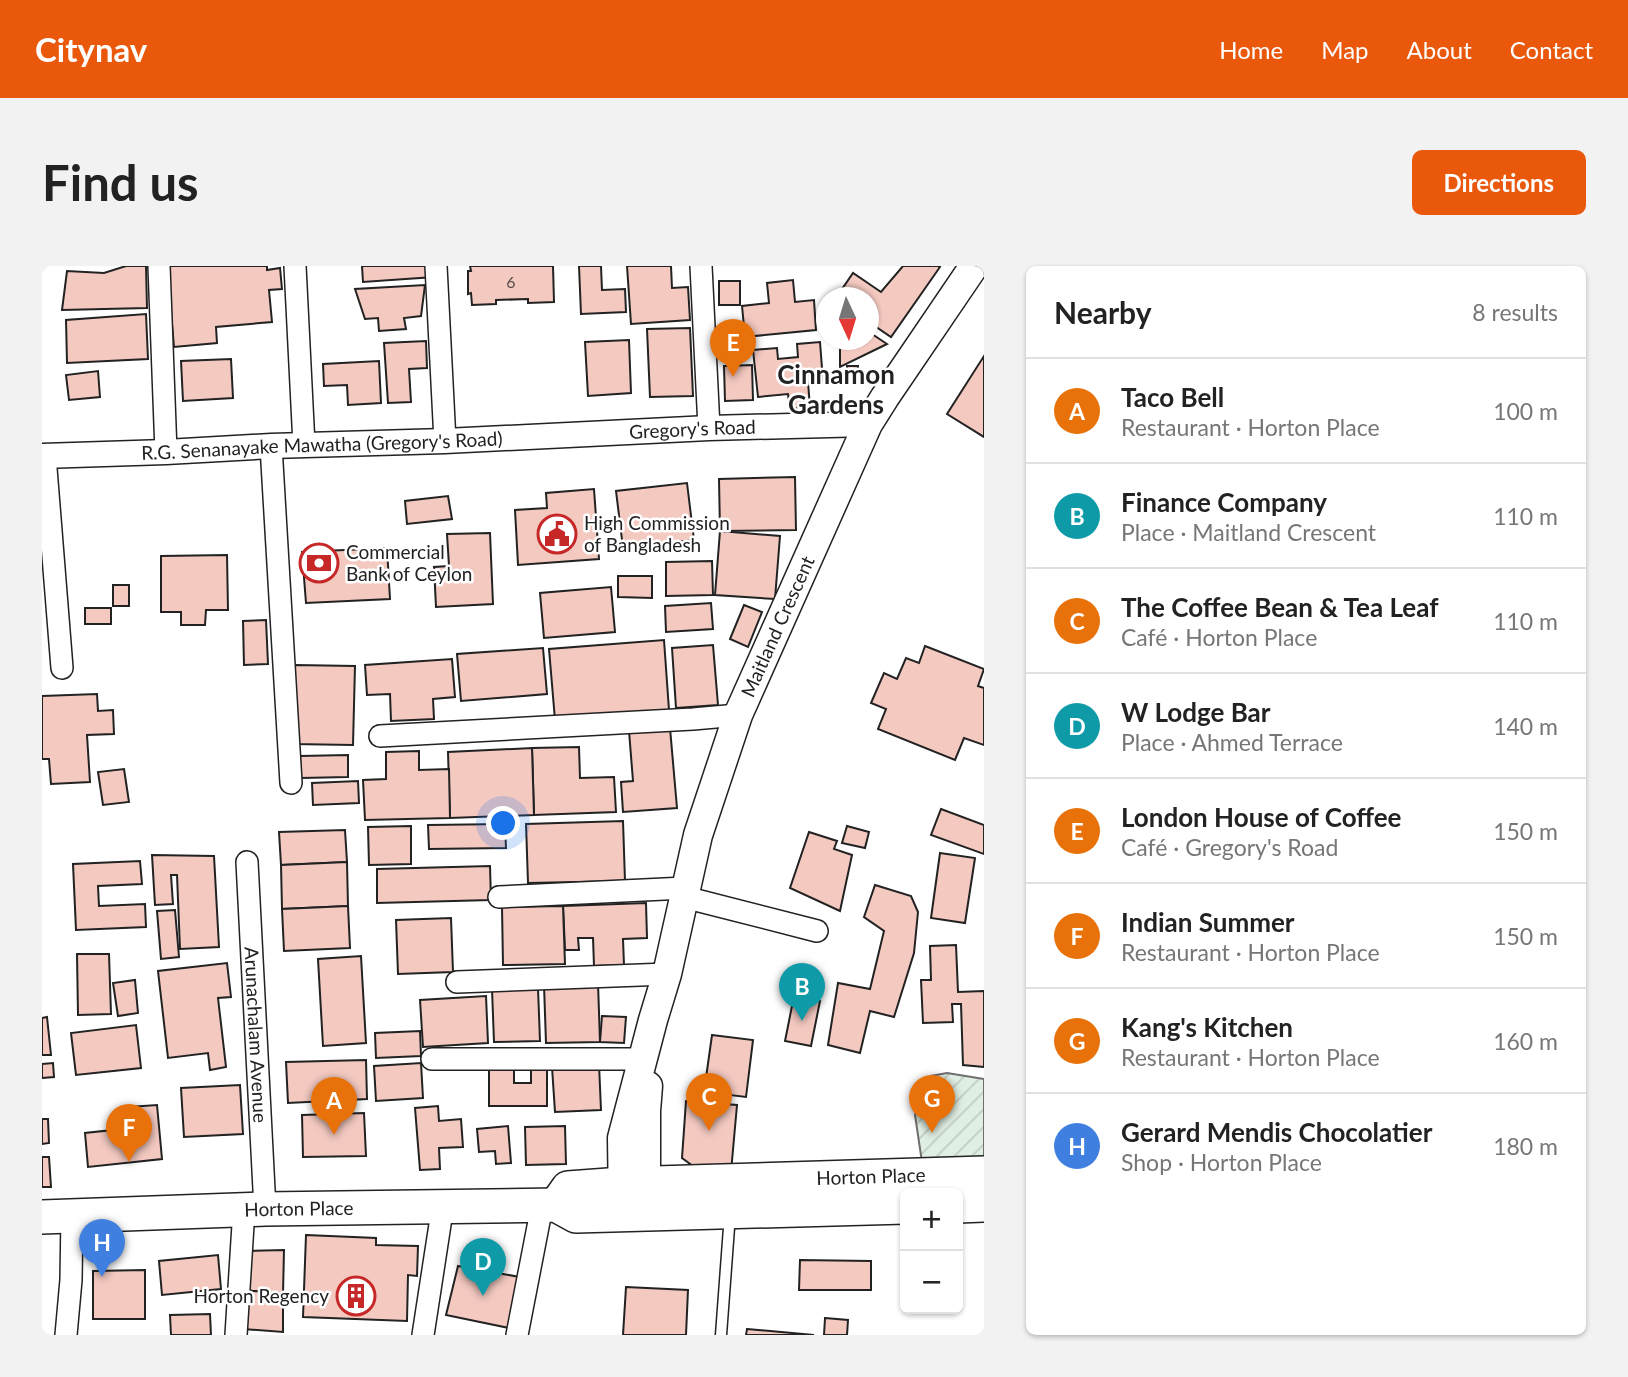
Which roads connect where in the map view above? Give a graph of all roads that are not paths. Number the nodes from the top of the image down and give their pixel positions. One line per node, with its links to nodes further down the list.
1 (159, 266): 12 (street)
2 (295, 266): 10 (street)
3 (436, 266): 9 (street)
4 (701, 266): 7 (street)
5 (974, 266): 6 (main road, Maitland Crescent)
6 (868, 424): 7 (street, Gregory's Road); 15 (main road, Maitland Crescent)
7 (709, 428): 8 (street, Gregory's Road)
8 (602, 434): 9 (street, R.G. Senanayake Mawatha (Gregory's Road))
9 (445, 441): 10 (street, R.G. Senanayake Mawatha (Gregory's Road))
10 (304, 445): 11 (street, R.G. Senanayake Mawatha (Gregory's Road))
11 (271, 446): 12 (street, R.G. Senanayake Mawatha (Gregory's Road)); 17 (street)
12 (166, 452): 13 (street, R.G. Senanayake Mawatha (Gregory's Road))
13 (43, 456): 14 (street)
14 (62, 668)
15 (738, 715): 16 (street); 19 (main road, Maitland Crescent)
16 (380, 736)
17 (291, 783)
18 (247, 862): 34 (street, Arunachalam Avenue)
19 (685, 892): 20 (street); 21 (street); 22 (main road, Maitland Crescent)
20 (499, 897)
21 (817, 931)
22 (667, 974): 23 (street); 24 (main road, Maitland Crescent)
23 (457, 982)
24 (653, 1020): 26 (main road, Maitland Crescent); 28 (main road, Maitland Crescent)
25 (432, 1059): 26 (street)
26 (643, 1059): 28 (main road, Maitland Crescent)
27 (984, 1173): 28 (highway, Horton Place)
28 (634, 1198): 30 (highway, Horton Place); 35 (highway, Horton Place)
29 (443, 1205): 30 (highway, Horton Place); 34 (highway, Horton Place); 39 (street)
30 (549, 1205): 40 (street)
31 (984, 1205): 32 (highway)
32 (963, 1206)
33 (900, 1207): 35 (highway, Horton Place)
34 (255, 1209): 36 (highway, Horton Place); 38 (street, Arunachalam Avenue)
35 (730, 1211): 41 (lane)
36 (57, 1216): 37 (street)
37 (66, 1335)
38 (236, 1335)
39 (423, 1335)
40 (516, 1335)
41 (721, 1335)

